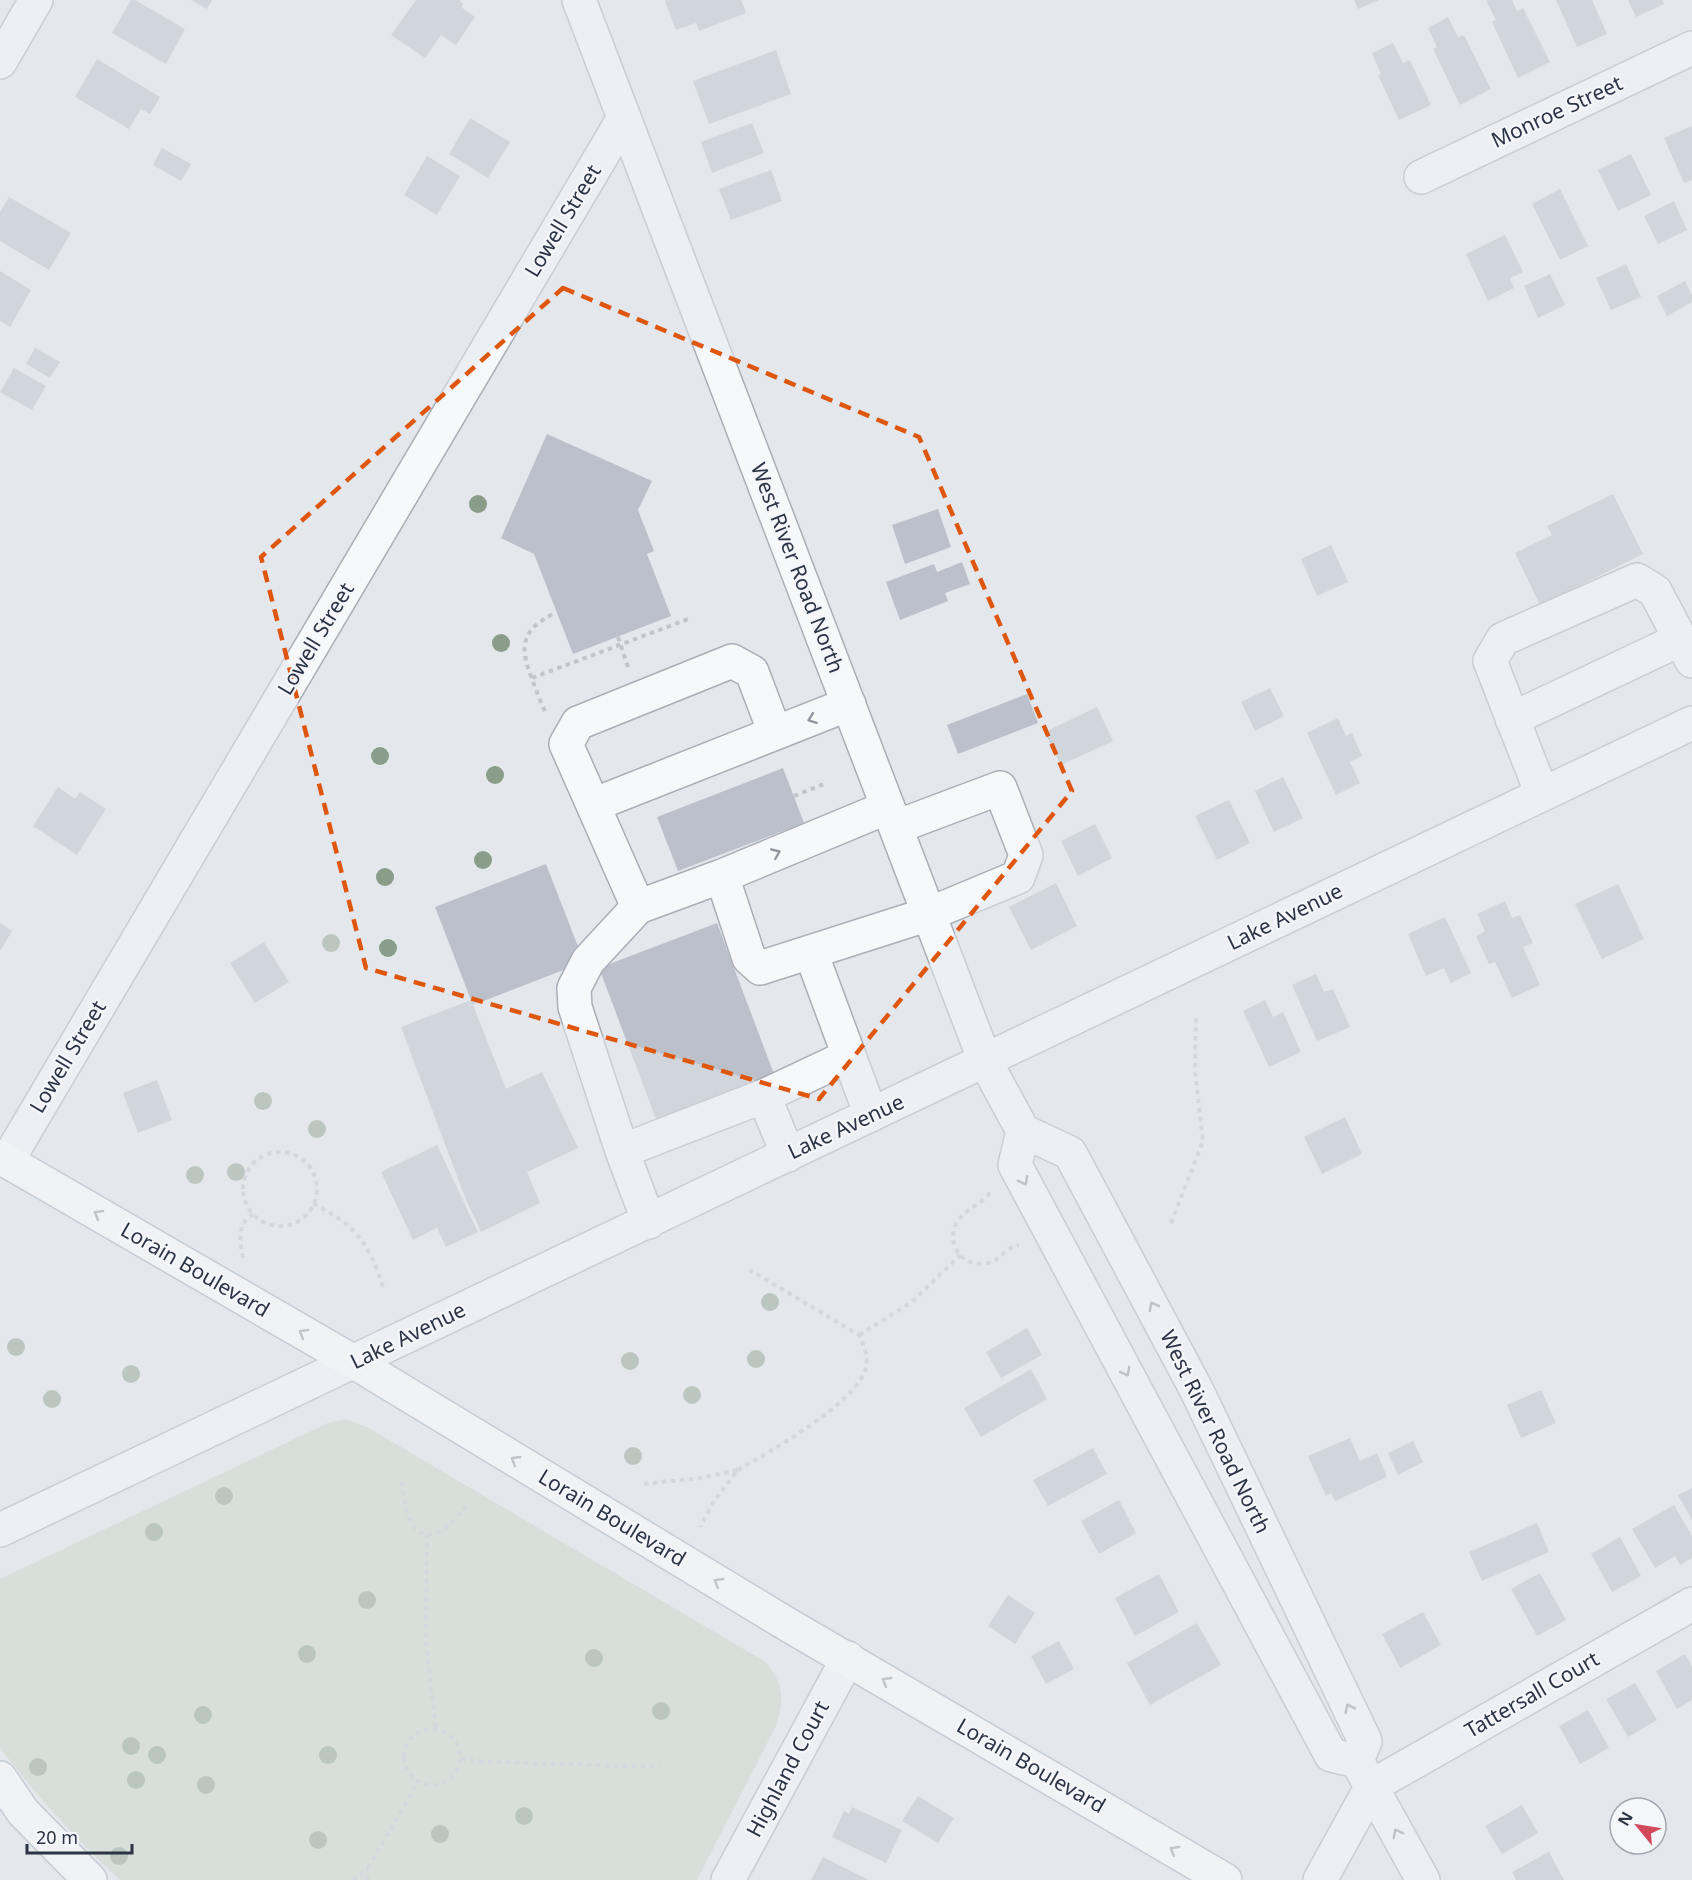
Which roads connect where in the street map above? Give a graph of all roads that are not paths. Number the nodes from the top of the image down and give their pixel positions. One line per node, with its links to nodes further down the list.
1 (36, 0): 4 (street)
2 (579, 0): 5 (street, West River Road North)
3 (1692, 48): 6 (street, Monroe Street)
4 (0, 62)
5 (624, 118): 8 (street, West River Road North); 26 (street, Lowell Street)
6 (1421, 177)
7 (1686, 650): 9 (street); 9 (street)
8 (849, 704): 11 (street, one-way to 11); 14 (street, West River Road North)
9 (1512, 719): 12 (street)
10 (1692, 723): 12 (street, Lake Avenue)
11 (775, 733): 13 (street); 13 (street)
12 (1542, 795): 20 (street, Lake Avenue)
13 (593, 805): 16 (street)
14 (892, 817): 15 (street, one-way to 14); 17 (street, West River Road North); 17 (street)
15 (722, 876): 16 (street); 18 (street)
16 (638, 908): 24 (street)
17 (929, 914): 18 (street); 20 (street, West River Road North)
18 (811, 953): 19 (street)
19 (849, 1056): 21 (street); 22 (street)
20 (985, 1061): 22 (street, Lake Avenue); 23 (street, West River Road North)
21 (764, 1096): 24 (street); 25 (street)
22 (871, 1115): 25 (street, Lake Avenue)
23 (1023, 1131): 32 (street, West River Road North, one-way to 23); 32 (street, one-way to 32)
24 (622, 1151): 27 (street)
25 (788, 1155): 27 (street, Lake Avenue)
26 (3, 1159): 28 (main road, Lorain Boulevard, one-way to 26)
27 (649, 1222): 28 (street, Lake Avenue)
28 (354, 1362): 29 (street, Lake Avenue); 31 (main road, Lorain Boulevard, one-way to 28)
29 (0, 1530)
30 (1692, 1604): 32 (street, Tattersall Court)
31 (848, 1658): 35 (street, Highland Court); 36 (main road, Lorain Boulevard, one-way to 31)
32 (1365, 1774): 37 (street); 38 (street, one-way to 32)
33 (0, 1778): 34 (main road)
34 (90, 1880)
35 (728, 1880)
36 (1225, 1880)
37 (1320, 1880)
38 (1423, 1880)

